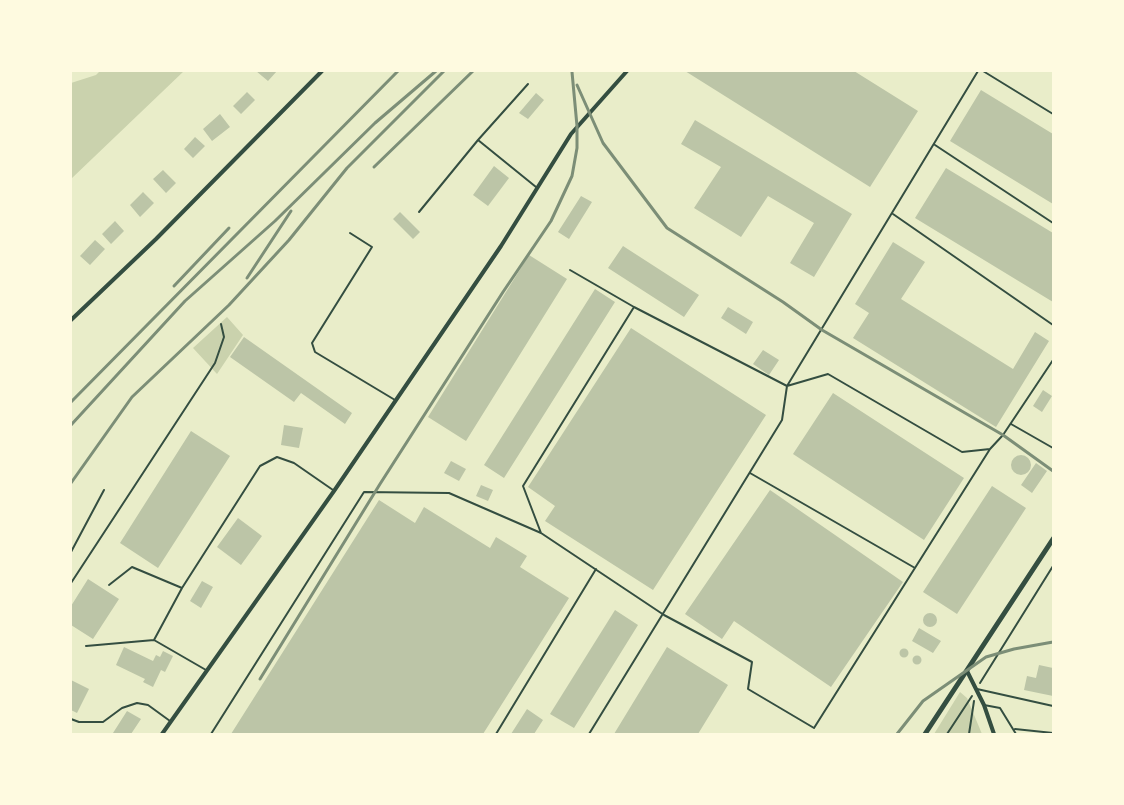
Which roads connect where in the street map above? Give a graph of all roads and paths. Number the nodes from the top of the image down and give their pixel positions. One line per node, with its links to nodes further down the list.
1 (322, 71): 16 (street)
2 (627, 71): 9 (street)
3 (978, 71): 8 (lane)
4 (983, 71): 6 (lane)
5 (528, 84): 7 (lane)
6 (1053, 114)
7 (478, 140): 9 (lane); 10 (lane)
8 (935, 145): 11 (lane); 12 (lane)
9 (538, 188): 21 (street)
10 (419, 212)
11 (893, 214): 18 (lane); 20 (lane)
12 (1053, 223)
13 (350, 233): 21 (lane)
14 (570, 270): 15 (lane)
15 (634, 307): 20 (lane); 28 (lane)
16 (71, 320)
17 (221, 324): 34 (lane)
18 (1053, 325)
19 (1053, 360): 22 (lane)
20 (787, 386): 24 (lane); 25 (lane)
21 (395, 400): 27 (street)
22 (1011, 424): 23 (lane); 24 (lane)
23 (1053, 448)
24 (990, 449): 32 (lane)
25 (750, 473): 32 (lane); 37 (lane)
26 (104, 490): 30 (lane)
27 (334, 491): 36 (lane); 40 (street)
28 (541, 532): 33 (lane); 50 (lane)
29 (1053, 540): 41 (street)
30 (71, 552)
31 (1053, 566): 42 (path)
32 (915, 568): 37 (lane)
33 (596, 569): 37 (lane); 51 (lane)
34 (71, 583)
35 (108, 585): 36 (lane)
36 (182, 588): 38 (lane)
37 (664, 615): 52 (lane)
38 (154, 640): 39 (lane); 40 (lane)
39 (86, 646)
40 (206, 670): 46 (street)
41 (967, 671): 42 (street); 53 (street)
42 (976, 689): 43 (street); 44 (lane); 54 (path); 55 (path)
43 (984, 705): 47 (lane); 56 (street)
44 (1053, 706)
45 (71, 719): 46 (lane)
46 (170, 721): 49 (street)
47 (1015, 729): 48 (lane); 57 (lane)
48 (1053, 733)
49 (162, 734)
50 (211, 734)
51 (496, 734)
52 (589, 734)
53 (925, 734)
54 (947, 734)
55 (969, 734)
56 (994, 734)
57 (1016, 734)

